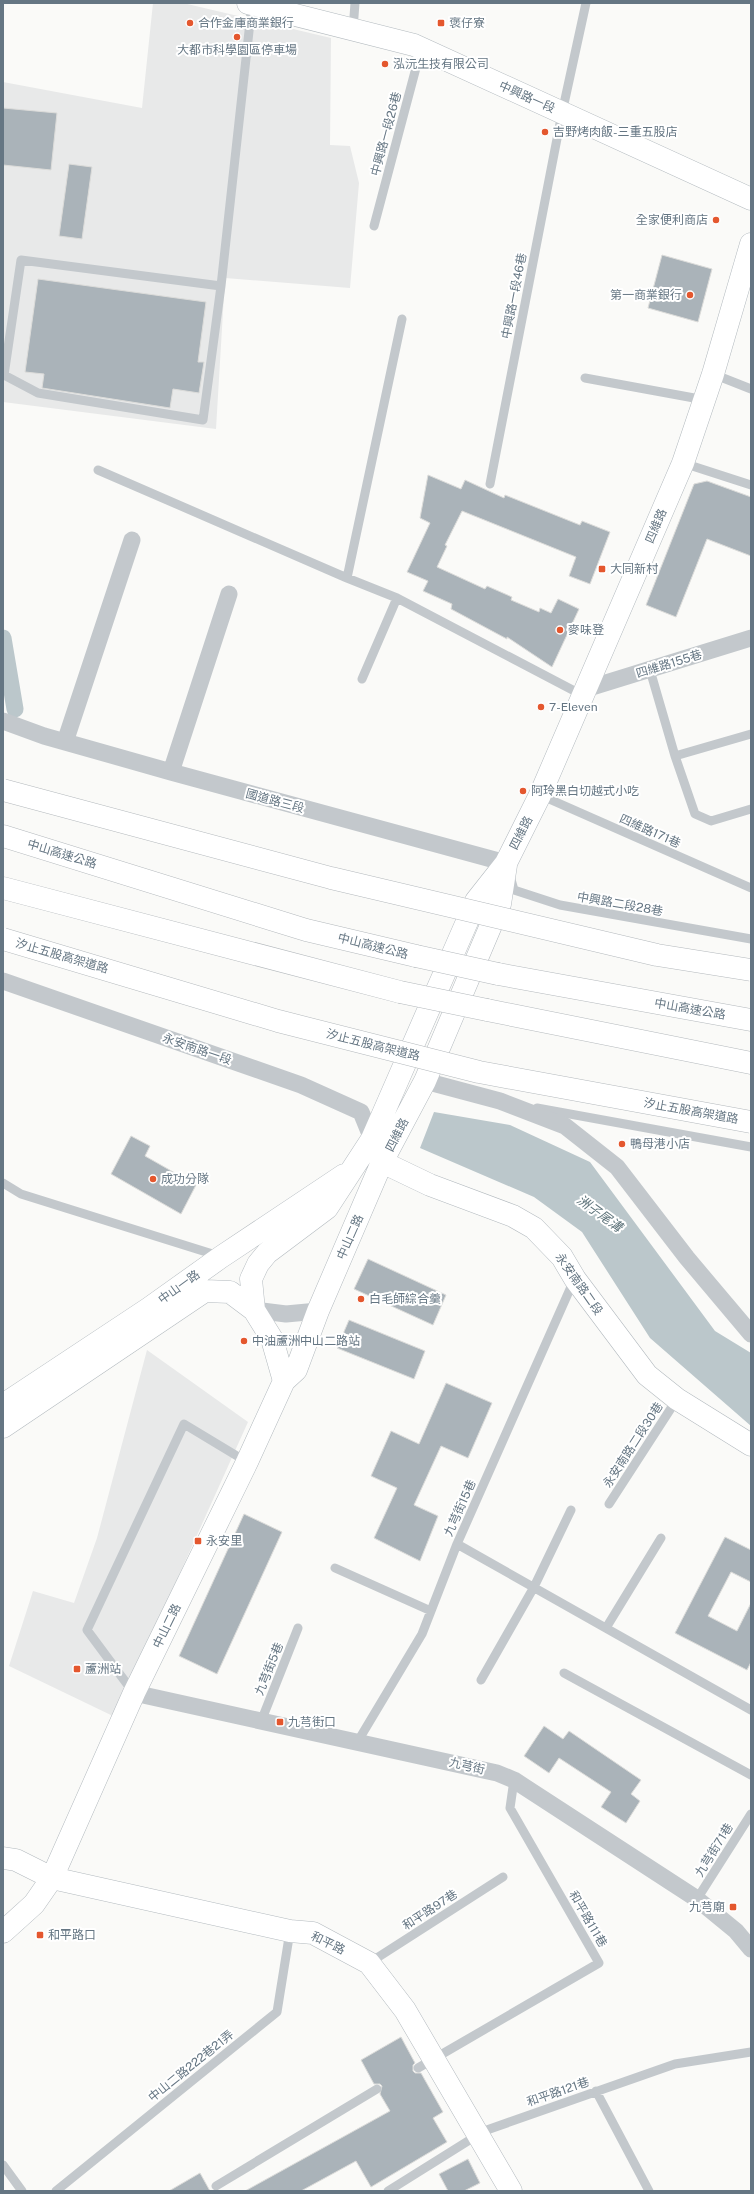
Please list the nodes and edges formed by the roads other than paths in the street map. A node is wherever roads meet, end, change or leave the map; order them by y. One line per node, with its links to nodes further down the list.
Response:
1 (355, 3): 4 (lane)
2 (586, 3): 6 (lane, 中興路一段46巷)
3 (250, 4): 4 (main road, 中興路一段); 10 (lane)
4 (353, 30): 5 (main road, 中興路一段)
5 (421, 49): 6 (main road, 中興路一段); 8 (lane, 中興路一段26巷)
6 (562, 113): 7 (main road, 中興路一段); 18 (lane, 中興路一段46巷)
7 (751, 199)
8 (374, 226)
9 (751, 244): 12 (main road, 四維路)
10 (221, 286): 10 (lane)
11 (402, 319): 21 (lane)
12 (713, 374): 14 (lane); 15 (main road, 四維路)
13 (584, 378): 15 (lane)
14 (751, 388)
15 (704, 400): 16 (main road, 四維路)
16 (682, 463): 19 (lane); 27 (main road, 四維路)
17 (98, 470): 21 (lane)
18 (490, 484)
19 (751, 485)
20 (132, 540): 30 (street)
21 (347, 578): 23 (lane)
22 (229, 594): 32 (street)
23 (397, 598): 26 (lane); 27 (lane)
24 (751, 638): 25 (street, 四維路155巷)
25 (650, 670): 27 (street, 四維路155巷); 31 (lane)
26 (362, 679)
27 (585, 692): 34 (main road, 四維路)
28 (3, 721): 30 (street, 國道路三段)
29 (751, 734): 31 (lane)
30 (65, 742): 32 (street, 國道路三段)
31 (675, 756): 35 (lane)
32 (170, 772): 37 (street, 國道路三段)
33 (3, 790): 42 (main road, bridge)
34 (540, 795): 37 (main road, 四維路); 39 (lane, 四維路171巷)
35 (751, 809)
36 (3, 836): 44 (main road, 中山高速公路, bridge)
37 (506, 863): 41 (lane, 中興路二段28巷); 46 (main road, 四維路); 49 (main road, 四維路)
38 (3, 888): 45 (main road, bridge)
39 (751, 888)
40 (3, 939): 48 (main road, 汐止五股高架道路, bridge)
41 (751, 939)
42 (751, 970)
43 (3, 981): 49 (street, 永安南路一段)
44 (751, 1020)
45 (751, 1063)
46 (425, 1081): 47 (street); 51 (main road, 四維路)
47 (500, 1102): 50 (lane); 58 (street)
48 (751, 1122)
49 (372, 1139): 51 (main road); 52 (main road, 中山一路)
50 (751, 1147)
51 (382, 1162): 55 (main road, 永安南路二段); 57 (main road, 中山二路)
52 (354, 1167): 54 (main road, 中山一路); 56 (main road, 中山一路)
53 (3, 1183): 54 (lane)
54 (221, 1257): 61 (main road, 中山一路)
55 (575, 1279): 60 (main road, 永安南路二段); 68 (lane, 九芎街15巷)
56 (254, 1310): 57 (street); 59 (main road, 中山一路); 62 (main road, 中山一路)
57 (318, 1311): 59 (main road, 中山二路)
58 (751, 1334)
59 (284, 1381): 64 (main road, 中山二路)
60 (677, 1399): 63 (main road, 永安南路二段); 65 (lane, 永安南路二段30巷)
61 (3, 1405)
62 (3, 1427)
63 (751, 1445)
64 (247, 1462): 76 (main road, 中山二路); 76 (lane)
65 (609, 1504)
66 (571, 1510): 70 (lane)
67 (661, 1538): 73 (lane)
68 (456, 1544): 70 (lane); 71 (lane, 九芎街15巷)
69 (335, 1568): 71 (lane)
70 (534, 1587): 73 (lane); 75 (lane)
71 (431, 1611): 79 (lane, 九芎街15巷)
72 (298, 1628): 78 (lane, 九芎街5巷)
73 (606, 1628): 77 (lane)
74 (564, 1673): 80 (lane)
75 (481, 1680)
76 (134, 1693): 78 (street, 九芎街); 85 (main road, 中山二路)
77 (751, 1710)
78 (262, 1720): 79 (street, 九芎街)
79 (358, 1741): 81 (street, 九芎街)
80 (751, 1775)
81 (514, 1780): 86 (street, 九芎街); 92 (lane, 和平路111巷)
82 (751, 1814): 86 (lane, 九芎街71巷)
83 (3, 1858): 85 (main road, 和平路)
84 (503, 1877): 90 (lane, 和平路97巷)
85 (52, 1878): 87 (main road, 和平路); 88 (main road, 中山二路)
86 (697, 1899): 89 (street, 九芎街)
87 (290, 1931): 90 (main road, 和平路); 99 (lane, 中山二路222巷21弄)
88 (3, 1932)
89 (751, 1949)
90 (369, 1963): 92 (main road, 和平路)
91 (751, 2052): 94 (lane, 和平路121巷)
92 (426, 2063): 95 (main road, 和平路)
93 (378, 2089): 97 (lane)
94 (596, 2091): 95 (lane, 和平路121巷); 102 (lane)
95 (479, 2135): 100 (lane, 和平路121巷); 101 (main road, 和平路)
96 (3, 2165): 98 (lane)
97 (216, 2186)
98 (22, 2191)
99 (56, 2191)
100 (388, 2191)
101 (511, 2191)
102 (649, 2191)

